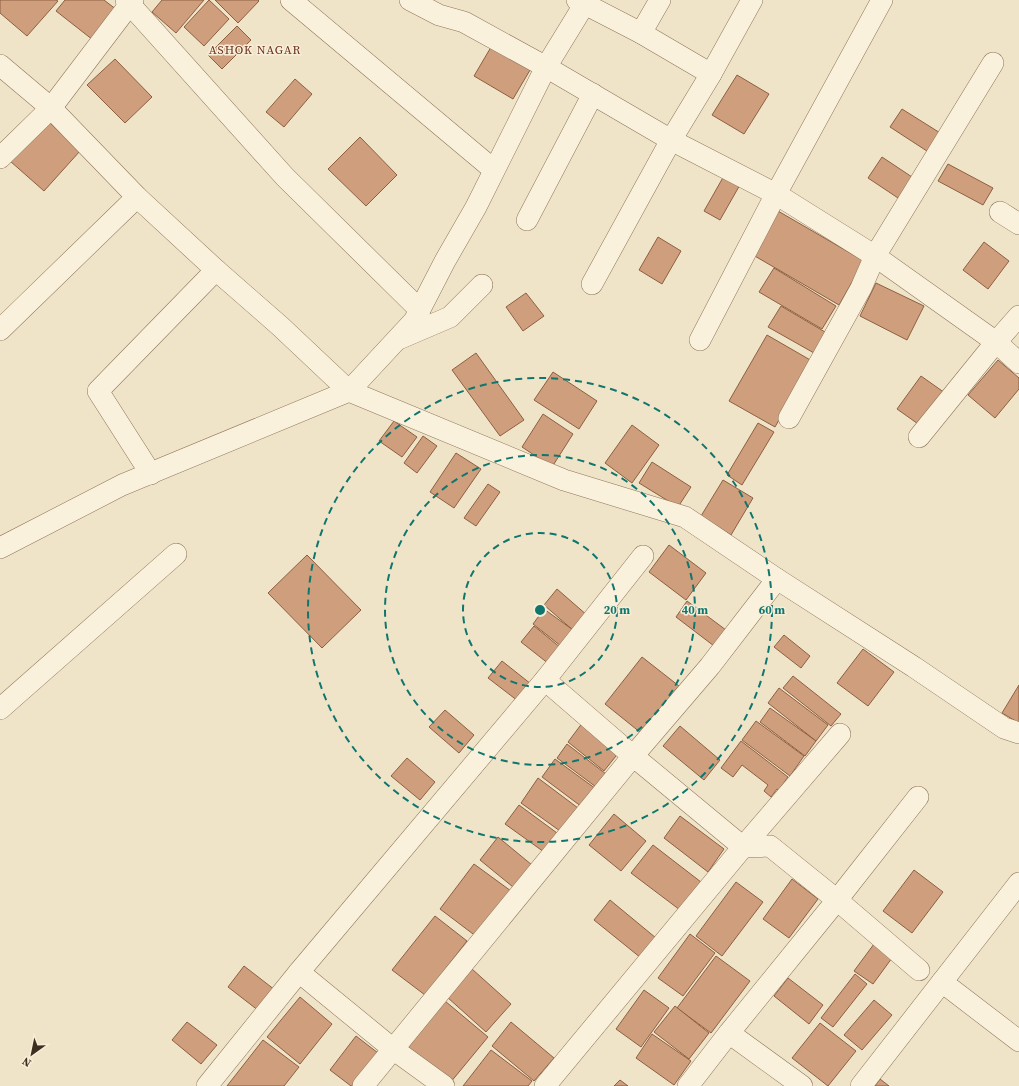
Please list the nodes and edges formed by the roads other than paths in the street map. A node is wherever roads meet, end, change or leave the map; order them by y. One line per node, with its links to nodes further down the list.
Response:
1 (291, 0): 17 (street)
2 (410, 0): 11 (street)
3 (660, 0): 8 (street)
4 (752, 0): 12 (street)
5 (882, 0): 18 (street)
6 (129, 1): 14 (street); 27 (street)
7 (583, 1): 8 (street); 11 (street)
8 (641, 33): 12 (street)
9 (993, 63): 23 (street)
10 (0, 65): 14 (street)
11 (546, 67): 13 (street); 17 (street)
12 (711, 74): 15 (street)
13 (593, 94): 15 (street); 21 (street)
14 (51, 108): 16 (street); 19 (street)
15 (671, 140): 18 (street); 26 (street)
16 (0, 158)
17 (494, 170): 27 (street)
18 (776, 194): 23 (street); 31 (street)
19 (137, 197): 24 (street); 29 (street)
20 (1000, 212): 22 (street)
21 (528, 220)
22 (1019, 224)
23 (875, 256): 32 (street); 35 (street)
24 (216, 270): 34 (street); 37 (street)
25 (482, 284): 30 (street)
26 (592, 284)
27 (420, 310): 30 (street)
28 (1019, 316): 32 (street)
29 (0, 330)
30 (396, 340): 34 (street)
31 (700, 340)
32 (996, 342): 33 (street); 36 (street)
33 (1019, 363)
34 (349, 391): 37 (street); 41 (street)
35 (789, 418)
36 (919, 437)
37 (151, 474): 38 (street)
38 (0, 548)
39 (176, 554): 43 (street)
40 (643, 556): 42 (street)
41 (777, 579): 44 (street); 46 (street)
42 (545, 680): 46 (street); 52 (street)
43 (0, 710)
44 (1019, 733)
45 (840, 734): 48 (street)
46 (633, 756): 48 (street); 56 (street)
47 (918, 797): 50 (street)
48 (743, 847): 50 (street); 60 (street)
49 (1019, 883): 53 (street)
50 (837, 900): 51 (street); 54 (street)
51 (919, 970)
52 (299, 972): 56 (street); 57 (street)
53 (942, 982): 55 (street); 63 (street)
54 (729, 1033): 61 (street); 62 (street)
55 (1019, 1041)
56 (393, 1049): 58 (street); 59 (street)
57 (206, 1086)
58 (363, 1086)
59 (444, 1086)
60 (545, 1086)
61 (688, 1086)
62 (802, 1086)
63 (861, 1086)

